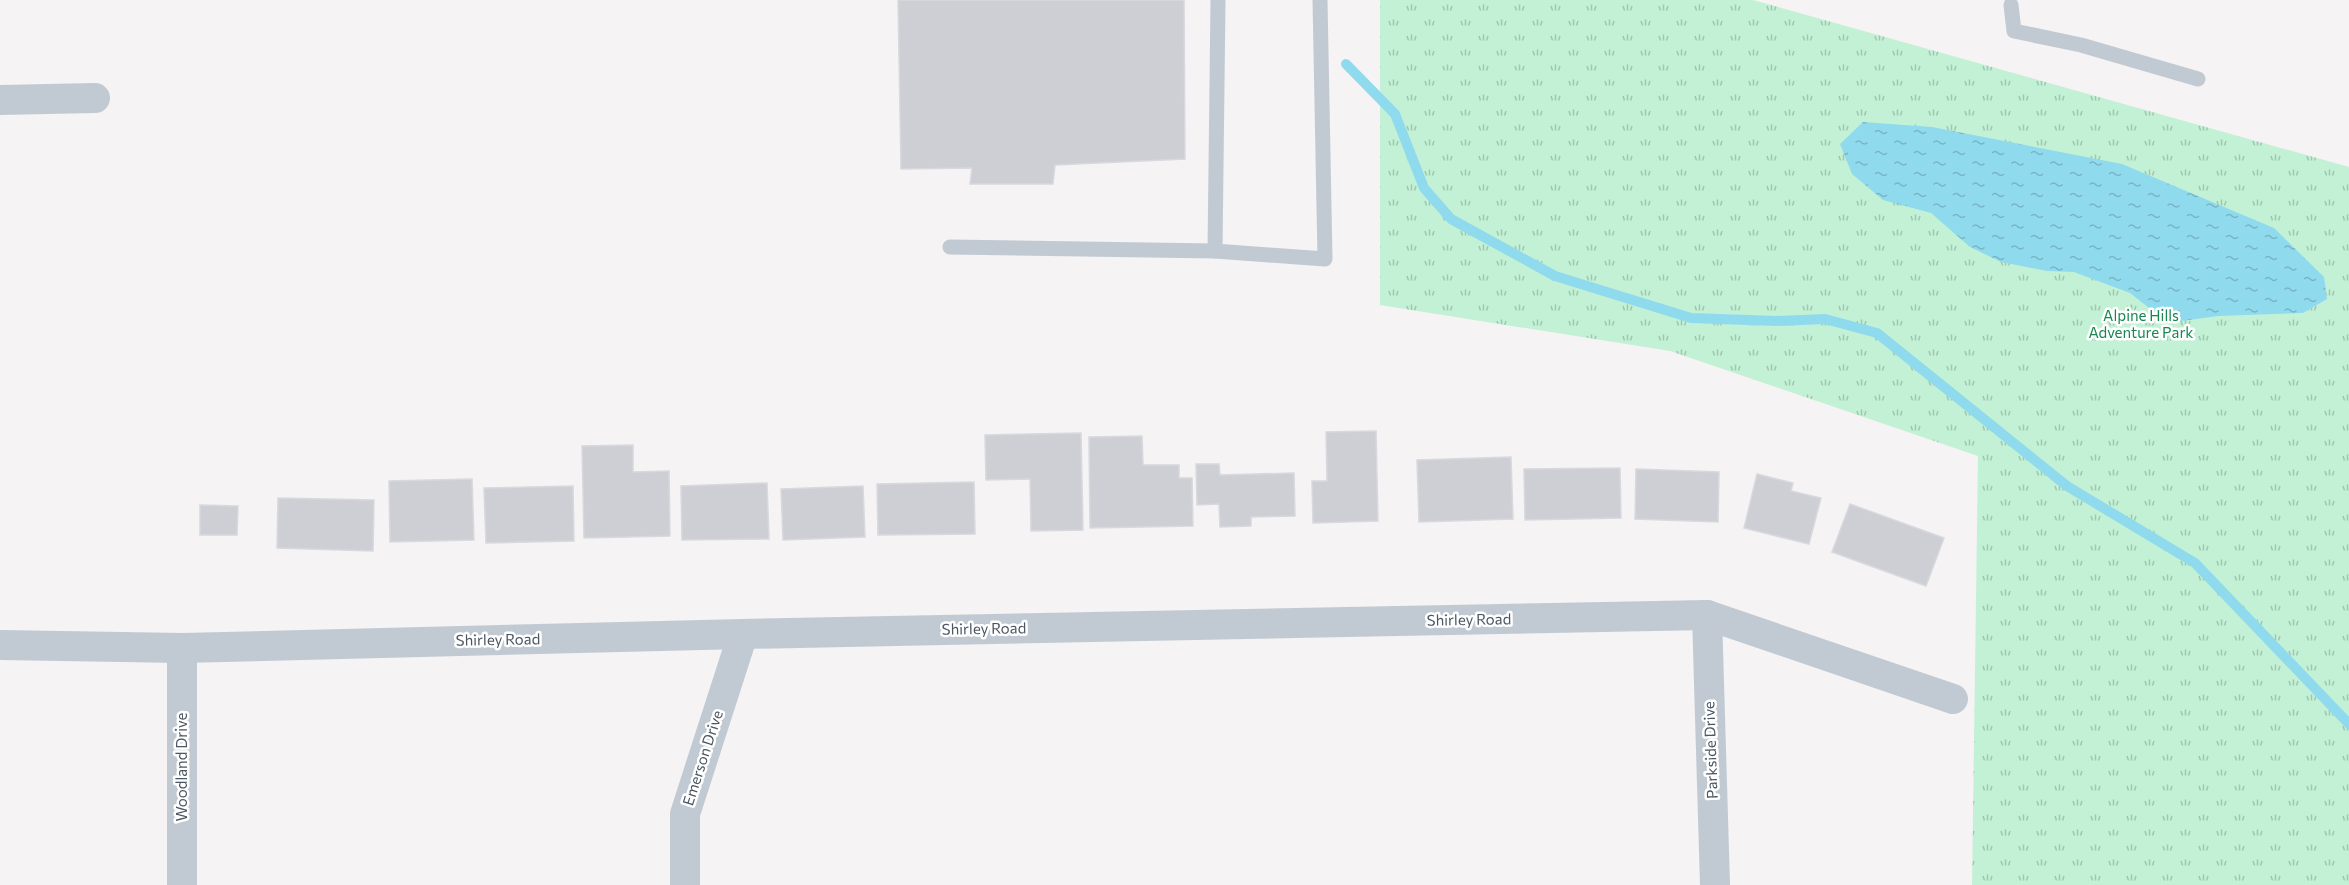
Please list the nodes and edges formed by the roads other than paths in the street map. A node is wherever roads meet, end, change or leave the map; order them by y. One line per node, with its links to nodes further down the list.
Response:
1 (1218, 0): 8 (lane)
2 (1320, 0): 8 (lane)
3 (2011, 5): 4 (lane)
4 (2198, 79)
5 (95, 98): 6 (street)
6 (0, 100)
7 (950, 247): 8 (lane)
8 (1215, 251)
9 (1707, 615): 10 (street, Shirley Road); 13 (street, Shirley Road); 16 (street, Parkside Drive)
10 (743, 634): 12 (street, Shirley Road); 15 (street, Emerson Drive)
11 (0, 645): 12 (street, Shirley Road)
12 (182, 648): 14 (street, Woodland Drive)
13 (1953, 699)
14 (182, 885)
15 (684, 885)
16 (1715, 885)

